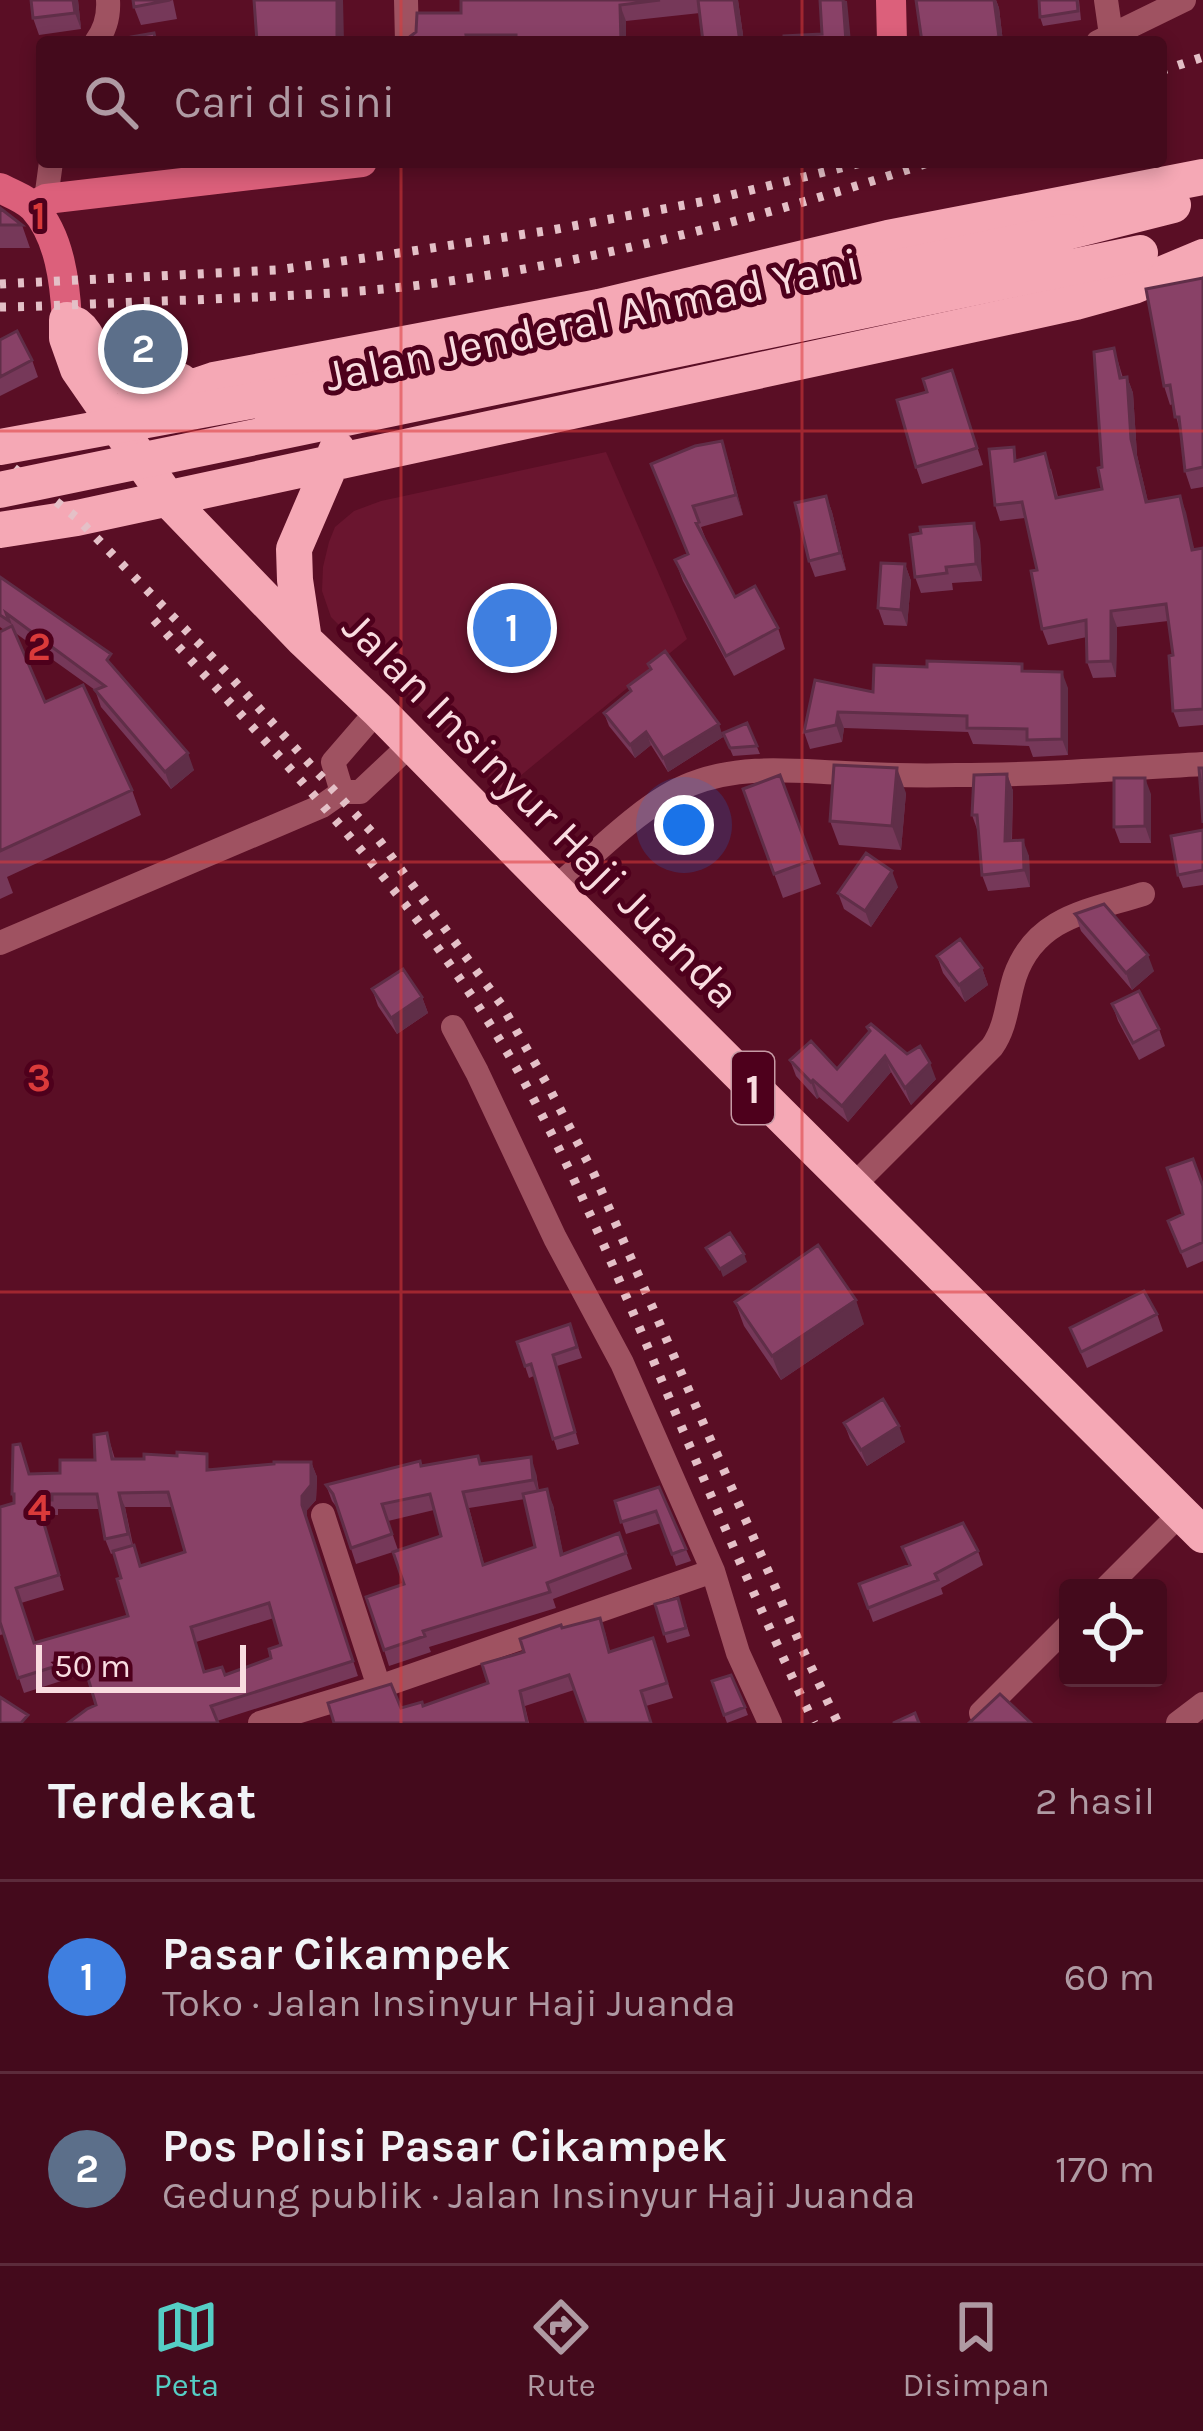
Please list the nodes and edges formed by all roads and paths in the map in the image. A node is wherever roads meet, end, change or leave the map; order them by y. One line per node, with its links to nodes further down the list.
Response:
1 (108, 0): 6 (street)
2 (406, 0): 7 (street)
3 (891, 0): 8 (street)
4 (1106, 0): 9 (street)
5 (1184, 0): 10 (street)
6 (101, 36)
7 (407, 36)
8 (892, 36)
9 (1105, 36)
10 (1109, 36)
11 (49, 168): 17 (street)
12 (315, 168): 17 (street)
13 (1133, 176): 14 (highway); 21 (highway)
14 (1203, 177)
15 (0, 188): 17 (street)
16 (1203, 197): 24 (highway, bridge)
17 (39, 203): 20 (street)
18 (1203, 235): 26 (highway, Jalan Jenderal Ahmad Yani, bridge)
19 (1203, 257): 25 (highway)
20 (67, 320): 22 (highway); 23 (highway, Jalan Insinyur Haji Juanda / 1)
21 (290, 366): 22 (highway); 25 (highway)
22 (214, 380): 23 (highway)
23 (109, 416): 27 (highway, Jalan Insinyur Haji Juanda / 1)
24 (0, 446)
25 (333, 461): 27 (highway); 29 (highway)
26 (0, 490)
27 (168, 499): 28 (highway); 29 (highway, Jalan Insinyur Haji Juanda / 1)
28 (0, 530)
29 (304, 640): 30 (highway, Jalan Insinyur Haji Juanda / 1)
30 (378, 710): 31 (highway, Jalan Insinyur Haji Juanda / 1); 33 (street)
31 (411, 744): 33 (street); 34 (highway, Jalan Insinyur Haji Juanda / 1)
32 (1203, 764): 34 (street)
33 (342, 791): 36 (street)
34 (554, 890): 38 (highway, Jalan Insinyur Haji Juanda / 1)
35 (1143, 893): 38 (street)
36 (0, 944)
37 (452, 1027): 41 (street)
38 (852, 1187): 40 (highway, Jalan Insinyur Haji Juanda / 1)
39 (322, 1515): 44 (street)
40 (1192, 1524): 42 (street)
41 (713, 1571): 44 (street); 48 (street)
42 (1118, 1579)
43 (1059, 1635): 46 (street)
44 (379, 1687): 47 (street)
45 (1203, 1704): 49 (street)
46 (981, 1713)
47 (260, 1723)
48 (770, 1723)
49 (1178, 1723)

